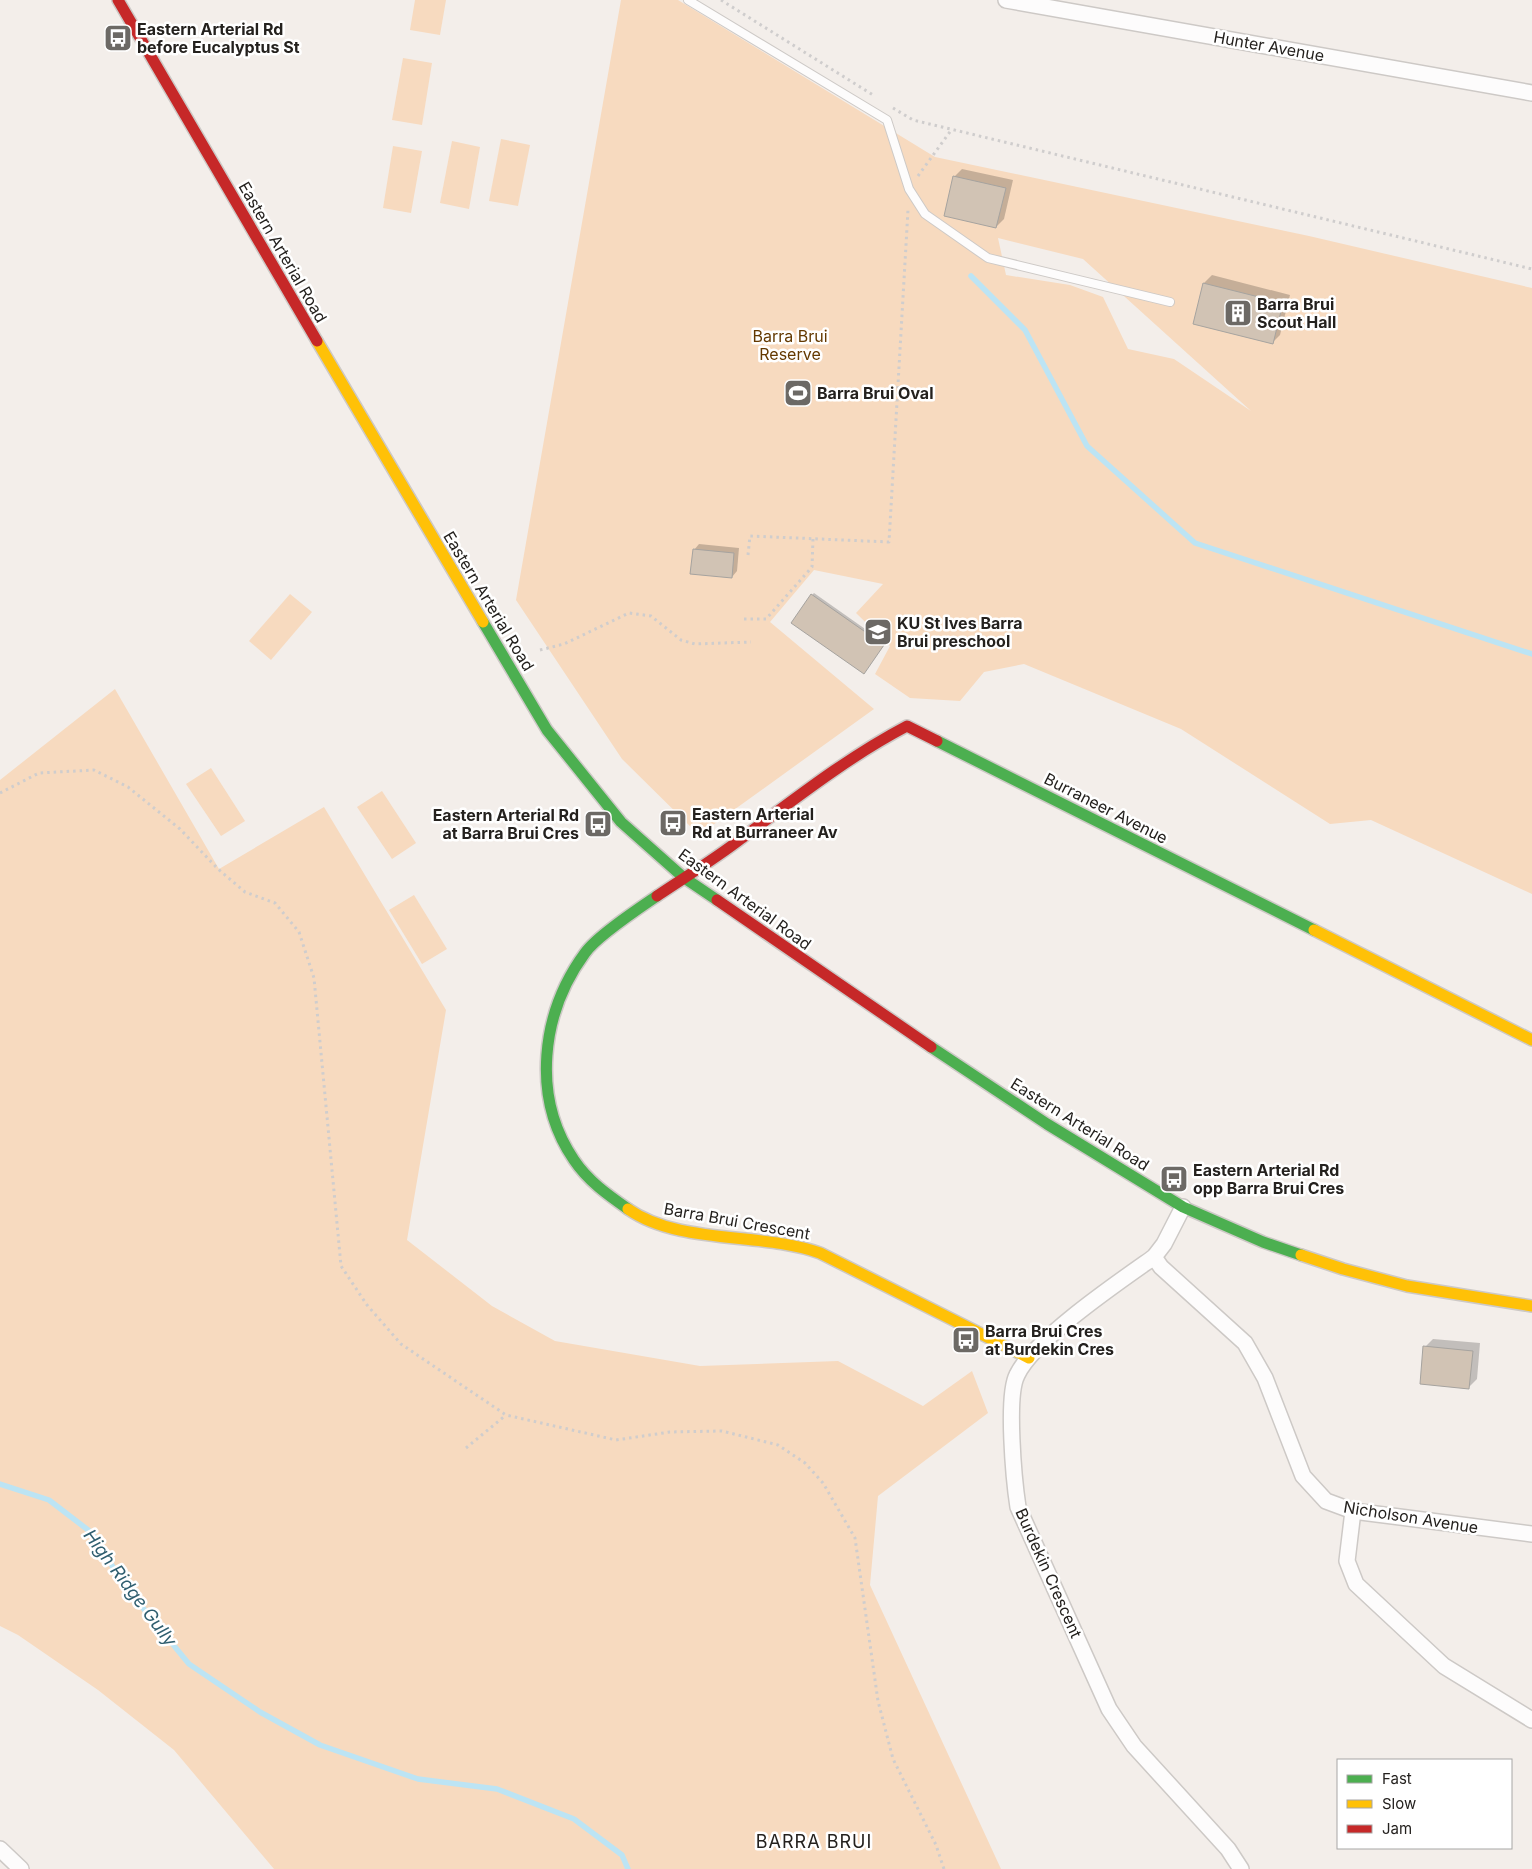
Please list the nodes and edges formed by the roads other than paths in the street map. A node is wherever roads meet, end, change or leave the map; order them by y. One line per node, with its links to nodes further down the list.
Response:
1 (118, 0): 6 (main road, Eastern Arterial Road)
2 (688, 0): 5 (lane)
3 (1006, 0): 4 (street, Hunter Avenue)
4 (1532, 92)
5 (1170, 302)
6 (683, 877): 7 (main road, Burraneer Avenue); 8 (main road, Eastern Arterial Road); 11 (main road, Barra Brui Crescent)
7 (1532, 1040)
8 (1183, 1207): 9 (street, Burdekin Crescent); 10 (main road, Eastern Arterial Road)
9 (1154, 1257): 11 (street, Burdekin Crescent); 12 (street, Nicholson Avenue)
10 (1532, 1306)
11 (1029, 1358): 17 (street, Burdekin Crescent)
12 (1354, 1511): 13 (street, Nicholson Avenue); 14 (street)
13 (1532, 1534)
14 (1532, 1720)
15 (0, 1849): 16 (street)
16 (21, 1869)
17 (1241, 1869)

